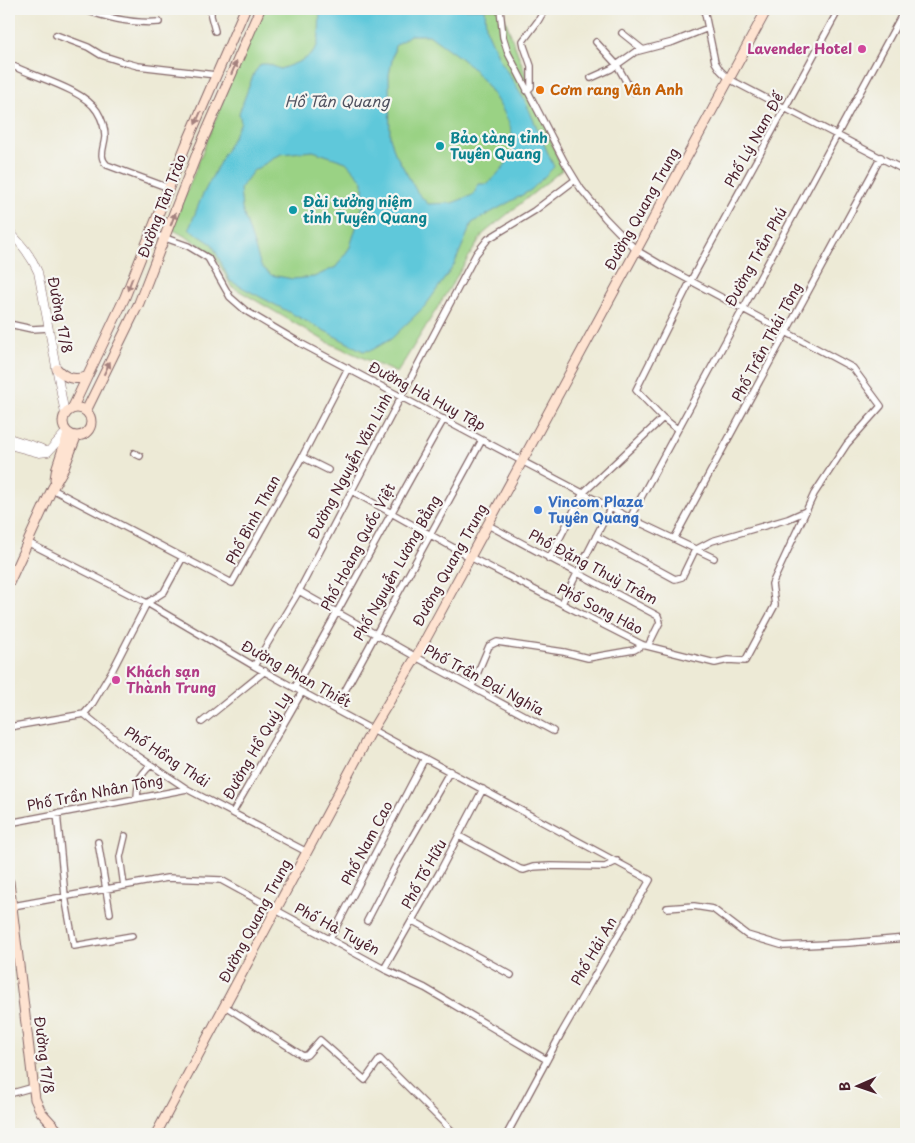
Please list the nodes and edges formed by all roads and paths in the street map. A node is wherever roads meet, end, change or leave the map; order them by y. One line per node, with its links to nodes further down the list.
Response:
1 (84, 9): 11 (street)
2 (211, 9): 13 (street)
3 (246, 9): 20 (main road, Đường Tân Trào)
4 (260, 9): 33 (main road, Đường Tân Trào, one-way to 4)
5 (500, 9): 23 (street)
6 (544, 9): 23 (street)
7 (704, 9): 12 (street)
8 (767, 9): 22 (main road, Đường Quang Trung)
9 (839, 9): 25 (street, Phố Lý Nam Đế)
10 (905, 9): 26 (street, Đường Trần Phú)
11 (159, 22)
12 (708, 28): 17 (street); 22 (street)
13 (215, 31)
14 (622, 33): 17 (street)
15 (56, 35): 20 (street)
16 (596, 42): 19 (street)
17 (642, 49): 19 (street)
18 (9, 64): 30 (street)
19 (617, 65): 21 (street); 24 (street)
20 (216, 75): 30 (main road, Đường Tân Trào, one-way to 30)
21 (591, 78)
22 (729, 79): 25 (street); 34 (main road, Đường Quang Trung)
23 (527, 91): 29 (street)
24 (632, 92)
25 (786, 108): 26 (street); 35 (street, Phố Lý Nam Đế)
26 (838, 134): 27 (street); 36 (street, Đường Trần Phú)
27 (881, 157): 28 (street); 39 (street, Phố Trần Thái Tông)
28 (906, 171)
29 (575, 180): 34 (street); 43 (street, Đường Nguyễn Văn Linh)
30 (169, 188): 32 (main road, Đường Tân Trào)
31 (9, 230): 38 (street, Đường 17/8)
32 (150, 232): 33 (street, Đường Hà Huy Tập); 42 (main road, Đường Tân Trào, one-way to 42)
33 (165, 238): 40 (street, Đường Hà Huy Tập); 45 (main road, Đường Tân Trào, one-way to 33)
34 (636, 250): 35 (street); 57 (main road, Đường Quang Trung)
35 (690, 282): 36 (street); 46 (street, Phố Lý Nam Đế)
36 (742, 309): 39 (street); 48 (street, Đường Trần Phú)
37 (9, 324): 38 (street)
38 (49, 328): 41 (street, Đường 17/8)
39 (787, 332): 63 (street, Phố Song Hào); 69 (street, Phố Trần Thái Tông)
40 (348, 368): 43 (street, Đường Hà Huy Tập); 56 (street, Phố Bình Than)
41 (57, 369): 42 (main road); 44 (street, Đường 17/8)
42 (87, 376): 44 (main road, Đường Tân Trào)
43 (401, 396): 47 (street, Đường Hà Huy Tập); 60 (street, Đường Nguyễn Văn Linh)
44 (69, 411): 45 (main road); 49 (main road)
45 (86, 411): 49 (main road)
46 (663, 418): 48 (street); 61 (street)
47 (444, 419): 51 (street, Đường Hà Huy Tập); 64 (street, Phố Hoàng Quốc Việt)
48 (677, 429): 65 (street, Đường Trần Phú)
49 (70, 434): 53 (street); 59 (main road)
50 (9, 438): 53 (street)
51 (482, 440): 57 (street, Đường Hà Huy Tập); 67 (street, Phố Nguyễn Lương Bằng)
52 (9, 445): 53 (street)
53 (47, 452)
54 (134, 453): 55 (street)
55 (140, 456)
56 (302, 457): 58 (street); 73 (street, Phố Bình Than)
57 (522, 461): 61 (street, Đường Hà Huy Tập); 66 (main road, Đường Quang Trung)
58 (328, 470)
59 (53, 487): 70 (main road); 73 (street, Phố Bình Than)
60 (352, 491): 64 (street, Phố Song Hào); 78 (street, Đường Nguyễn Văn Linh)
61 (583, 494): 62 (street, Đường Hà Huy Tập); 75 (street)
62 (611, 507): 65 (street, Đường Hà Huy Tập); 68 (street)
63 (806, 511): 71 (street); 83 (street, Phố Song Hào)
64 (391, 512): 67 (street, Phố Song Hào); 81 (street, Phố Hoàng Quốc Việt)
65 (630, 518): 69 (street, Đường Hà Huy Tập)
66 (488, 525): 72 (main road, Đường Quang Trung); 75 (street, Phố Đặng Thuỳ Trâm)
67 (430, 534): 72 (street, Phố Song Hào); 82 (street, Phố Nguyễn Lương Bằng)
68 (596, 536): 71 (street); 76 (street)
69 (674, 539): 71 (street, Đường Hà Huy Tập)
70 (28, 542): 77 (main road); 79 (street, Đường Phan Thiết)
71 (695, 550): 74 (street, Đường Hà Huy Tập)
72 (470, 557): 80 (street, Phố Song Hào); 84 (main road, Đường Quang Trung)
73 (183, 558): 79 (street)
74 (714, 558)
75 (549, 559): 76 (street, Phố Đặng Thuỳ Trâm)
76 (577, 574): 80 (street); 83 (street, Phố Đặng Thuỳ Trâm)
77 (9, 583)
78 (298, 591): 81 (street, Phố Trần Đại Nghĩa); 85 (street, Đường Nguyễn Văn Linh)
79 (148, 603): 85 (street, Đường Phan Thiết); 91 (street)
80 (562, 603): 83 (street, Phố Song Hào)
81 (337, 613): 82 (street, Phố Trần Đại Nghĩa); 88 (street, Phố Hoàng Quốc Việt)
82 (375, 633): 84 (street, Phố Trần Đại Nghĩa); 90 (street, Phố Nguyễn Lương Bằng)
83 (646, 645): 87 (street)
84 (416, 657): 87 (street, Phố Trần Đại Nghĩa); 94 (main road, Đường Quang Trung)
85 (254, 666): 86 (street, Đường Phan Thiết)
86 (265, 672): 88 (street, Đường Phan Thiết); 92 (street)
87 (472, 686): 95 (street, Phố Trần Đại Nghĩa)
88 (295, 687): 89 (street, Đường Phan Thiết)
89 (302, 692): 90 (street, Đường Phan Thiết); 102 (street, Đường Hồ Quý Ly)
90 (335, 709): 94 (street, Đường Phan Thiết)
91 (84, 714): 93 (street); 97 (street, Phố Hồng Thái)
92 (202, 722)
93 (9, 727)
94 (372, 730): 96 (street, Đường Phan Thiết); 109 (main road, Đường Quang Trung)
95 (553, 731)
96 (425, 758): 98 (street, Đường Phan Thiết); 123 (street, Phố Nam Cao)
97 (151, 765): 99 (street, Phố Hồng Thái); 101 (street)
98 (450, 771): 100 (street, Đường Phan Thiết); 119 (street)
99 (187, 788): 101 (street, Phố Trần Nhân Tông); 102 (street, Phố Hồng Thái)
100 (483, 789): 105 (street, Đường Phan Thiết); 107 (street, Phố Tố Hữu)
101 (138, 798): 103 (street, Phố Trần Nhân Tông)
102 (233, 812): 109 (street, Phố Hồng Thái)
103 (57, 813): 104 (street, Phố Trần Nhân Tông); 114 (street)
104 (9, 823)
105 (552, 827): 110 (street, Phố Hải An)
106 (125, 836): 112 (street)
107 (459, 836): 110 (street); 120 (street, Phố Tố Hữu)
108 (98, 842): 113 (street)
109 (307, 852): 117 (main road, Đường Quang Trung)
110 (617, 861): 127 (street, Phố Hải An)
111 (9, 882): 115 (main road, Đường 17/8)
112 (124, 886): 113 (street, Phố Hà Tuyên); 117 (street, Phố Hà Tuyên)
113 (106, 889): 114 (street, Phố Hà Tuyên); 118 (street)
114 (65, 896): 115 (street, Phố Hà Tuyên); 121 (street)
115 (12, 906): 128 (main road, Đường 17/8)
116 (668, 908): 122 (street)
117 (276, 910): 123 (street, Phố Hà Tuyên); 126 (main road, Đường Quang Trung)
118 (110, 914)
119 (367, 921)
120 (412, 921): 124 (street, Phố Tố Hữu); 125 (street)
121 (132, 936)
122 (906, 938)
123 (330, 939): 124 (street, Phố Hà Tuyên)
124 (384, 969): 127 (street, Phố Hà Tuyên)
125 (511, 975)
126 (225, 1006): 131 (main road, Đường Quang Trung); 132 (street)
127 (547, 1060): 133 (street, Phố Hải An)
128 (34, 1088): 129 (street); 130 (main road, Đường 17/8)
129 (9, 1094)
130 (61, 1134)
131 (156, 1134)
132 (455, 1134)
133 (507, 1134)

